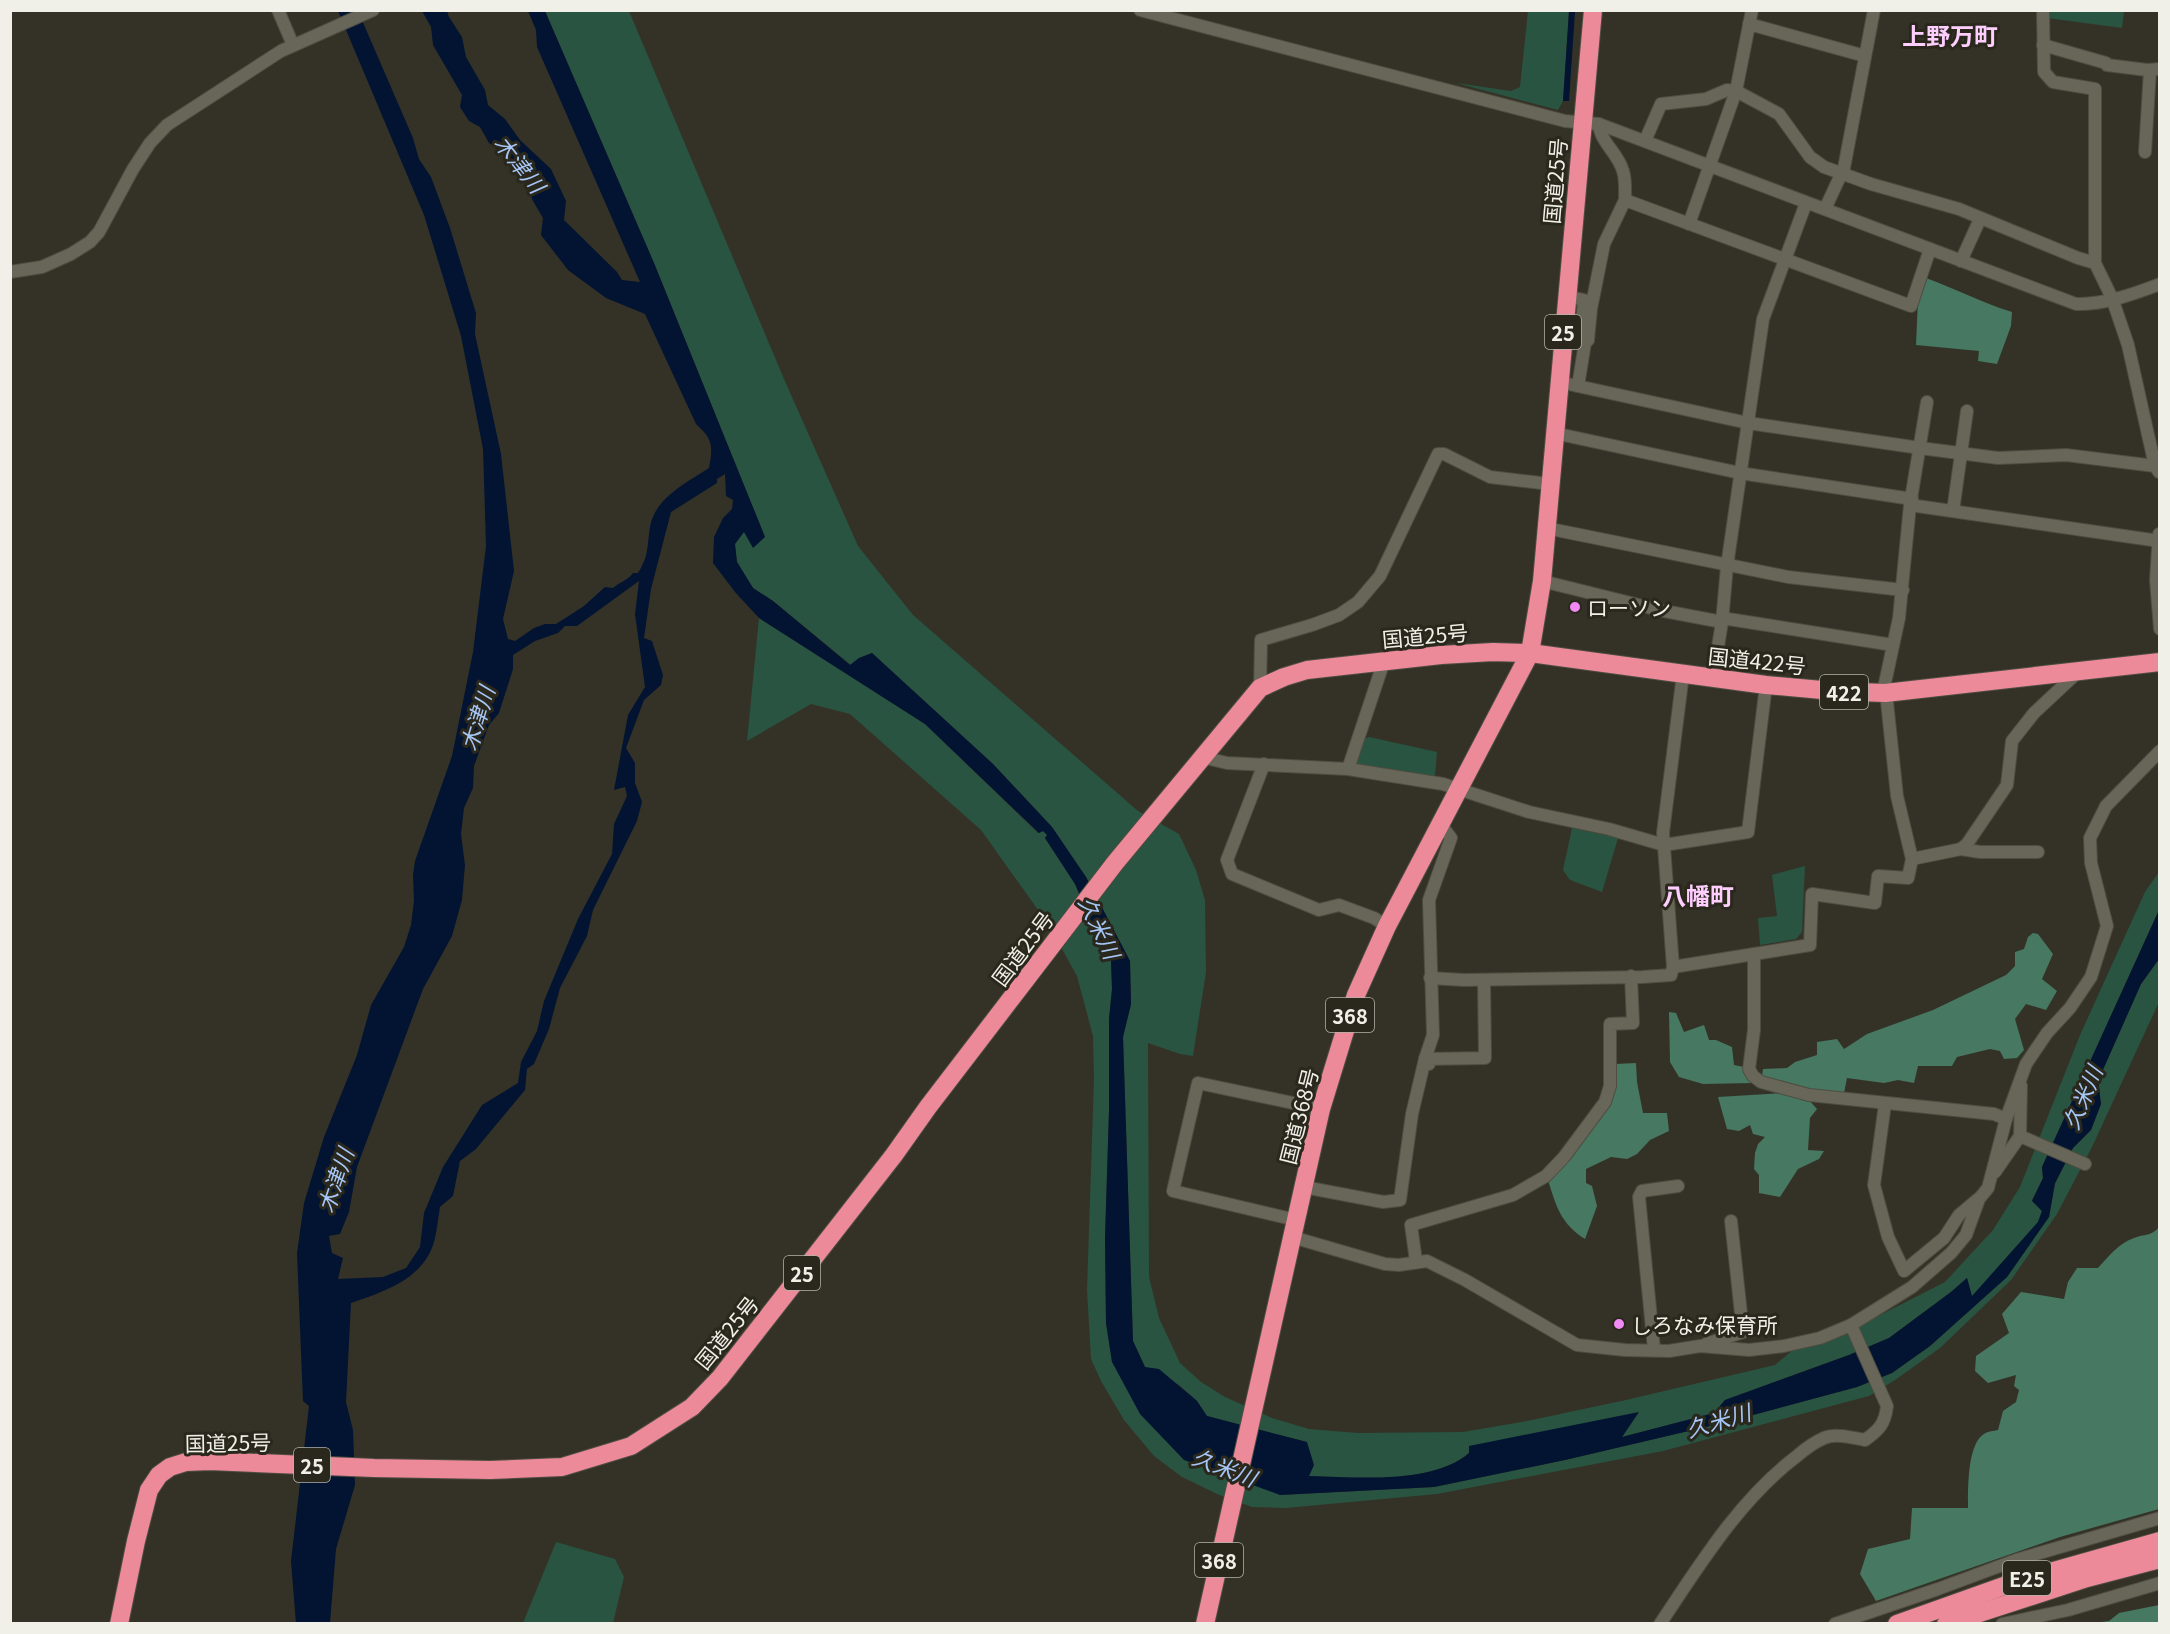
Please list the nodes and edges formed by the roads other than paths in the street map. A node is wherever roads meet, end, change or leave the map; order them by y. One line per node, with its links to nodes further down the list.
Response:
1 (278, 10): 9 (street)
2 (373, 10): 9 (street)
3 (1140, 10): 14 (street)
4 (1593, 10): 14 (highway, 国道25号 / 25)
5 (1752, 10): 8 (street)
6 (1874, 10): 11 (street)
7 (2043, 10): 10 (street)
8 (1749, 24): 11 (street); 13 (street)
9 (296, 43): 28 (street)
10 (2043, 45): 12 (street); 27 (street)
11 (1865, 56): 18 (street)
12 (2155, 69): 16 (street)
13 (1736, 91): 15 (street); 17 (street); 18 (street)
14 (1590, 122): 15 (street); 19 (street); 30 (highway, 国道25号 / 25)
15 (1645, 141): 17 (street)
16 (2145, 152)
17 (1710, 166): 20 (street); 23 (street)
18 (1841, 174): 21 (street); 22 (street)
19 (1624, 200): 23 (street); 32 (street)
20 (1806, 202): 21 (street); 25 (street)
21 (1825, 209): 24 (street)
22 (1980, 219): 26 (street); 27 (street)
23 (1689, 224): 25 (street)
24 (1930, 249): 25 (street); 26 (street)
25 (1785, 260): 37 (street)
26 (1961, 261): 31 (street)
27 (2095, 262): 31 (street)
28 (10, 272)
29 (2160, 285): 31 (street)
30 (1566, 296): 32 (street); 33 (highway, 国道25号 / 25)
31 (2112, 298): 41 (street)
32 (1588, 340): 34 (street)
33 (1559, 382): 34 (street); 38 (highway, 国道25号 / 25)
34 (1578, 386): 37 (street)
35 (1928, 402): 39 (street)
36 (1967, 411): 40 (street)
37 (1748, 423): 39 (street); 42 (street)
38 (1554, 433): 42 (street); 43 (highway, 国道25号 / 25)
39 (1920, 448): 40 (street); 44 (street)
40 (1961, 453): 41 (street); 45 (street)
41 (2157, 469)
42 (1740, 473): 44 (street); 49 (street)
43 (1550, 484): 46 (highway, 国道25号 / 25); 63 (street)
44 (1911, 502): 45 (street); 51 (street)
45 (1953, 511): 48 (street)
46 (1546, 528): 49 (street); 50 (highway, 国道25号 / 25)
47 (2160, 533): 48 (street)
48 (2159, 541): 52 (street)
49 (1727, 566): 51 (street); 53 (street)
50 (1542, 581): 53 (street); 56 (highway, 国道25号 / 25)
51 (1903, 590): 55 (street)
52 (2159, 615): 54 (street)
53 (1722, 620): 55 (street); 61 (street)
54 (2160, 628)
55 (1893, 645): 64 (street)
56 (1530, 653): 57 (highway, 国道25号 / 25); 60 (highway, 国道422号 / 422); 69 (highway, 国道368号 / 368)
57 (1384, 661): 63 (highway, 国道25号 / 25); 68 (street)
58 (2160, 662): 59 (highway, 国道422号 / 422)
59 (2079, 671): 64 (highway, 国道422号 / 422); 72 (street)
60 (1683, 674): 61 (highway, 国道422号 / 422); 71 (street)
61 (1713, 678): 62 (highway, 国道422号 / 422)
62 (1766, 685): 64 (highway, 国道422号 / 422); 71 (street)
63 (1260, 688): 66 (highway, 国道25号 / 25)
64 (1885, 693): 74 (street)
65 (2160, 751): 82 (street)
66 (1202, 757): 67 (street); 102 (highway, 国道25号 / 25)
67 (1264, 764): 68 (street); 75 (street)
68 (1348, 769): 69 (street)
69 (1461, 789): 70 (highway, 国道368号 / 368); 71 (street)
70 (1441, 825): 75 (highway, 国道368号 / 368); 79 (street)
71 (1664, 845): 77 (street)
72 (1961, 849): 73 (street); 74 (street)
73 (2038, 852)
74 (1912, 859): 76 (street)
75 (1387, 926): 84 (highway, 国道368号 / 368)
76 (1754, 954): 77 (street); 83 (street)
77 (1673, 967): 78 (street)
78 (1631, 976): 80 (street); 94 (street)
79 (1430, 978): 80 (street); 81 (street)
80 (1485, 980): 81 (street)
81 (1427, 1062): 89 (street)
82 (2020, 1079): 85 (street); 86 (street)
83 (1885, 1104): 85 (street); 91 (street)
84 (1321, 1109): 89 (highway, 国道368号 / 368); 93 (street)
85 (2006, 1119): 88 (street)
86 (2020, 1136): 87 (street); 88 (street)
87 (2085, 1164)
88 (1991, 1176): 91 (street)
89 (1304, 1186): 93 (highway, 国道368号 / 368)
90 (1678, 1186): 97 (street)
91 (1979, 1199): 95 (street)
92 (1731, 1221): 96 (street)
93 (1294, 1228): 94 (street); 103 (highway, 国道368号 / 368)
94 (1416, 1261): 97 (street)
95 (1851, 1325): 96 (street); 104 (street)
96 (1700, 1346): 97 (street)
97 (1654, 1349)
98 (2160, 1518): 105 (street)
99 (2160, 1540): 106 (highway, E25)
100 (2158, 1560): 107 (highway, E25)
101 (2160, 1583): 108 (street)
102 (119, 1623)
103 (1205, 1623)
104 (1660, 1623)
105 (1835, 1623)
106 (1898, 1623)
107 (1946, 1623)
108 (2002, 1623)

